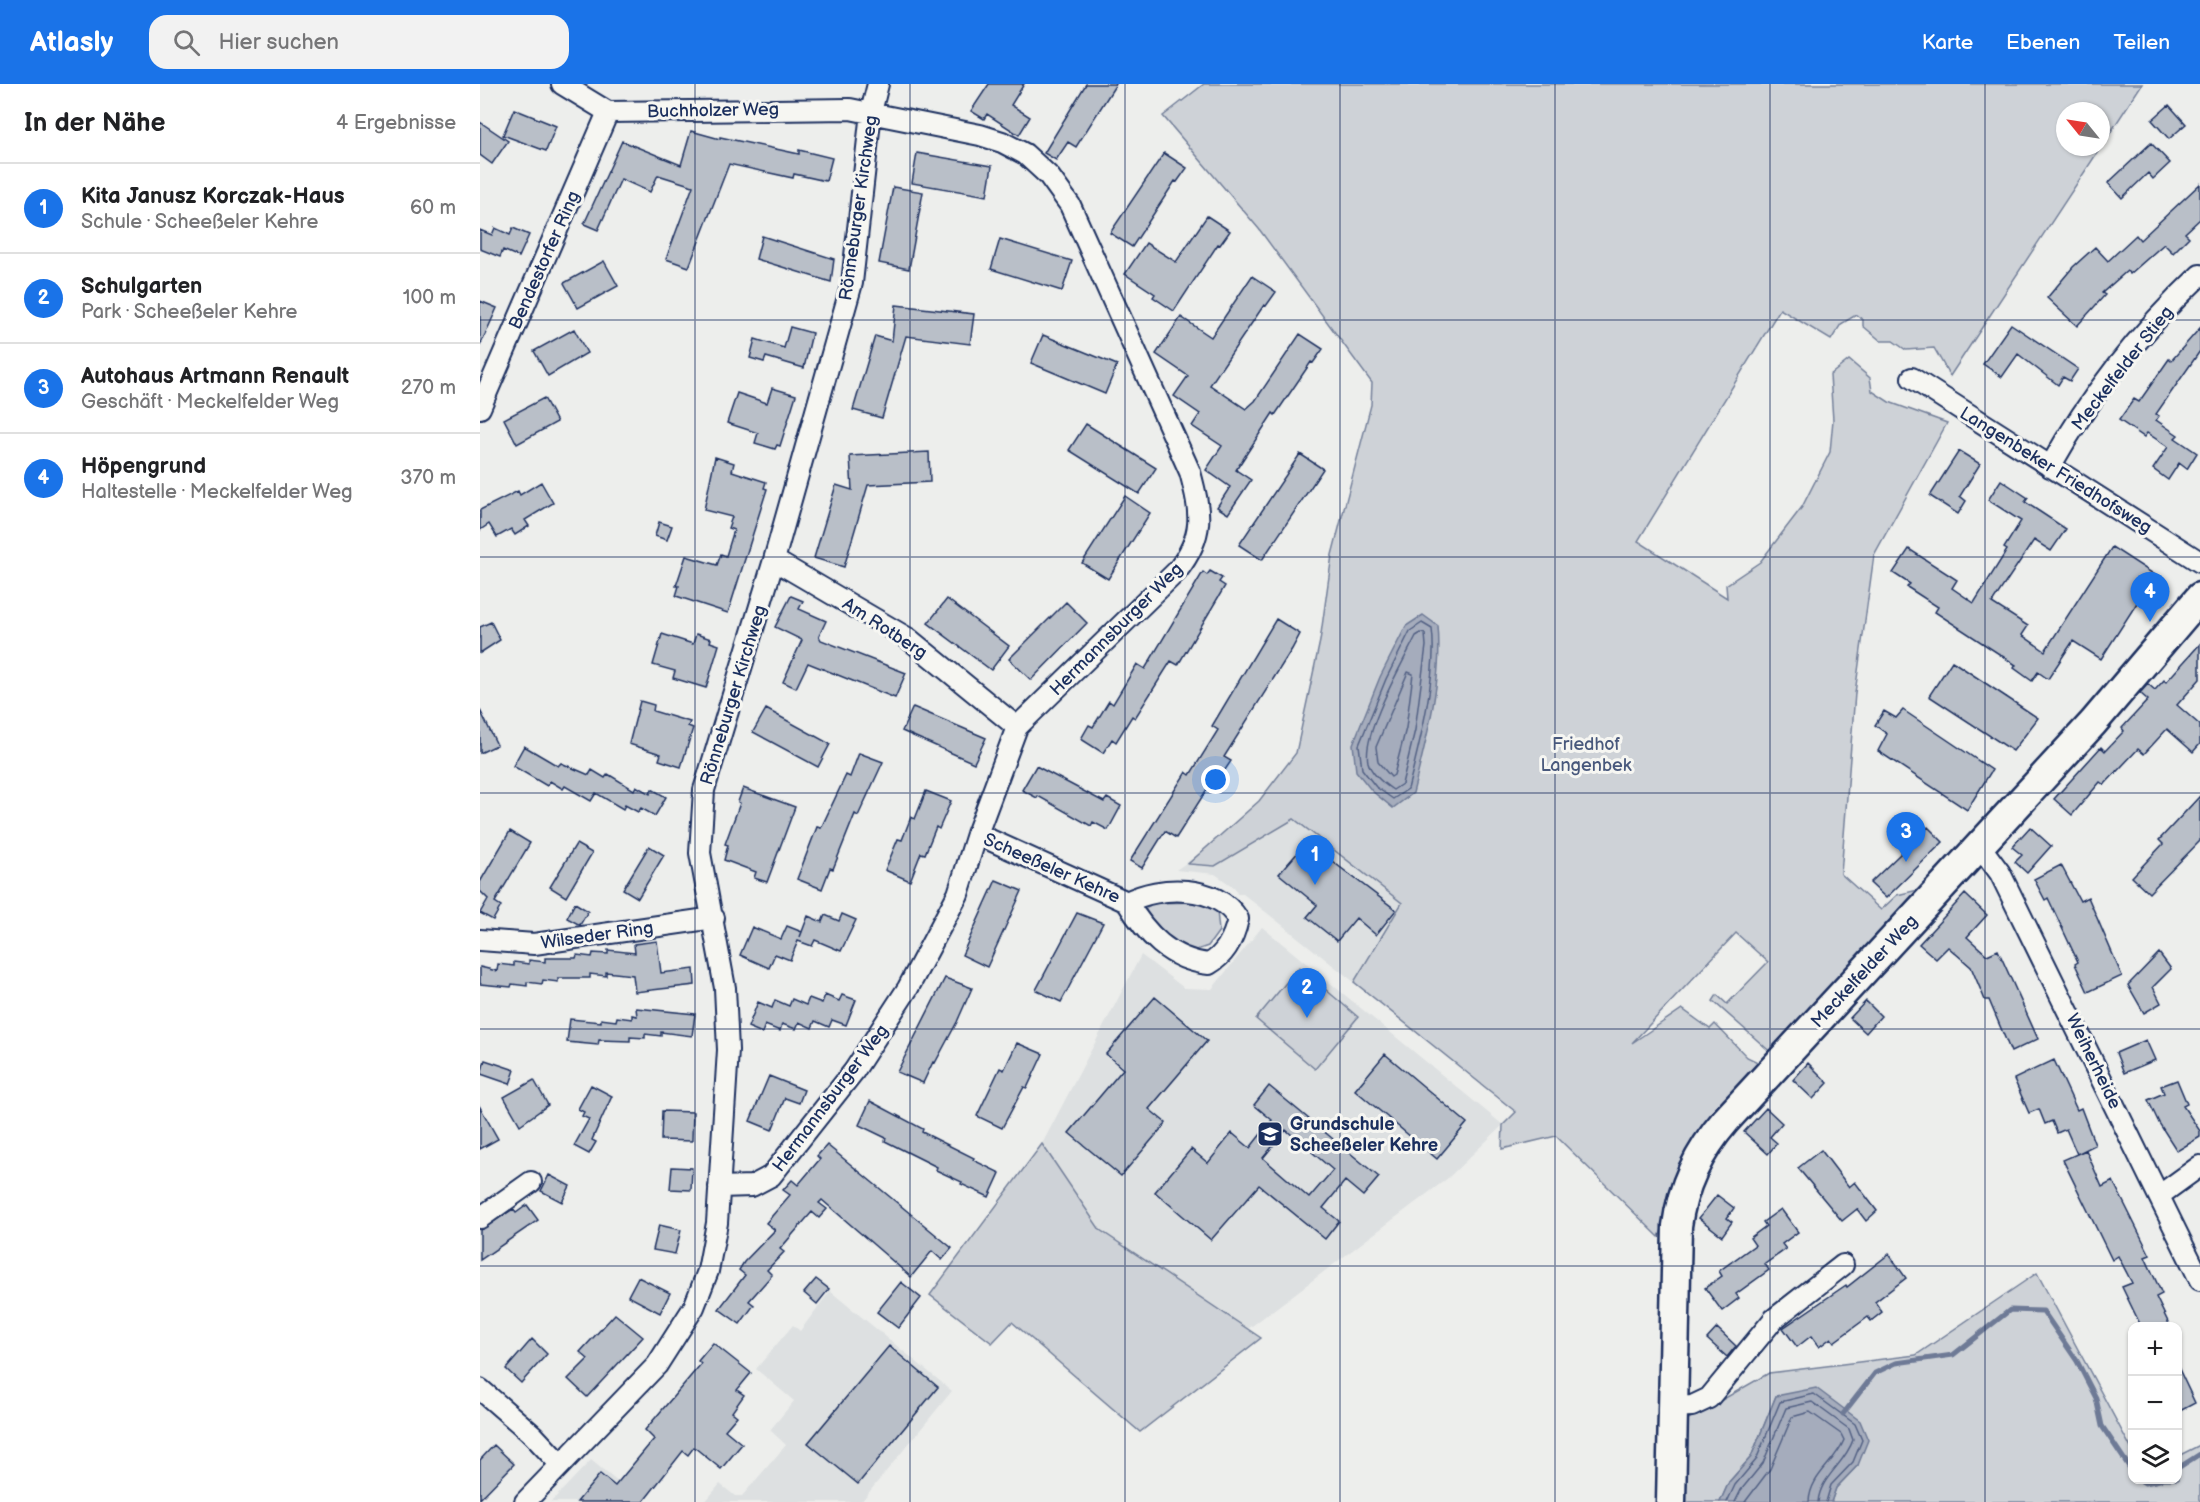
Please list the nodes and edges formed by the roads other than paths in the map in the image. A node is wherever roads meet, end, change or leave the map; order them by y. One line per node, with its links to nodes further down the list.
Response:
1 (562, 84): 3 (street)
2 (878, 84): 4 (street, Rönneburger Kirchweg)
3 (608, 112): 4 (street, Buchholzer Weg); 7 (street, Bendestorfer Ring)
4 (871, 112): 9 (street, Rönneburger Kirchweg); 12 (street, Hermannsburger Weg)
5 (2200, 275): 8 (street, Meckelfelder Stieg)
6 (1912, 378): 8 (street, Langenbeker Friedhofsweg)
7 (480, 408)
8 (2050, 467): 10 (street, Langenbeker Friedhofsweg)
9 (774, 560): 12 (street, Am Rotberg); 16 (street, Rönneburger Kirchweg)
10 (2200, 562)
11 (2200, 597): 14 (main road, Meckelfelder Weg)
12 (1017, 727): 13 (street, Hermannsburger Weg)
13 (977, 834): 15 (street, Scheeßeler Kehre); 20 (street, Hermannsburger Weg)
14 (1980, 846): 21 (street, Weiherheide); 26 (main road, Meckelfelder Weg)
15 (1127, 902): 15 (street, Scheeßeler Kehre)
16 (714, 918): 17 (street, Wilseder Ring); 20 (street, Rönneburger Kirchweg)
17 (480, 940)
18 (2200, 1166): 21 (street)
19 (531, 1182): 22 (street)
20 (718, 1186): 27 (street, Rönneburger Kirchweg)
21 (2160, 1195): 24 (street, Weiherheide)
22 (480, 1218)
23 (1843, 1265): 26 (street)
24 (2200, 1280)
25 (480, 1389): 27 (street)
26 (1673, 1407): 29 (main road, Meckelfelder Weg)
27 (560, 1464): 28 (street, Rönneburger Kirchweg)
28 (525, 1502)
29 (1671, 1502)

